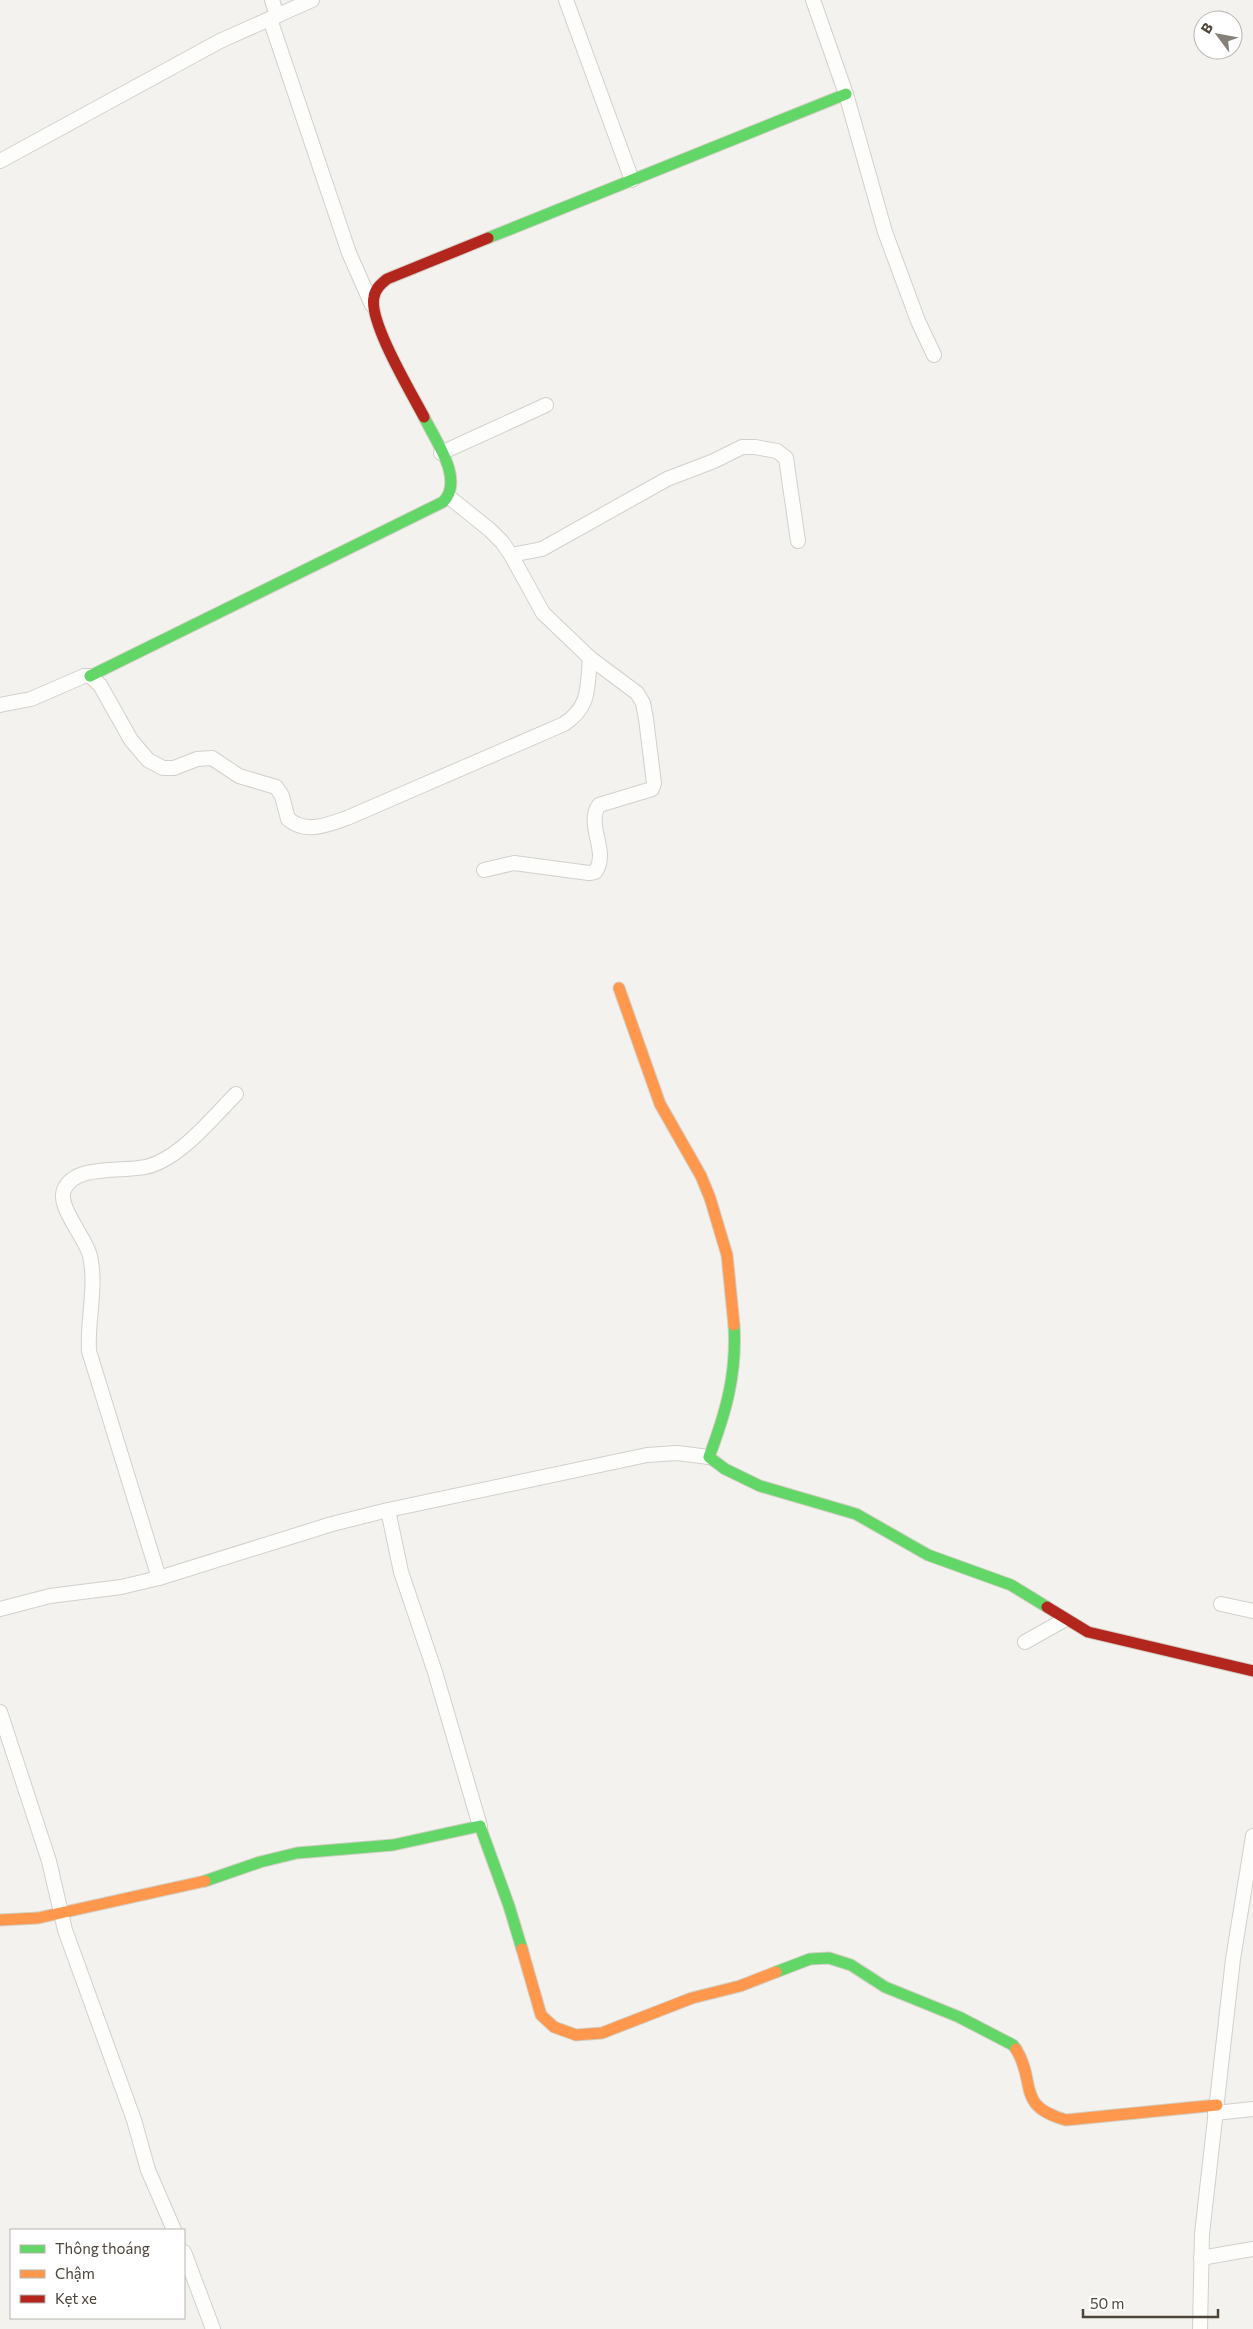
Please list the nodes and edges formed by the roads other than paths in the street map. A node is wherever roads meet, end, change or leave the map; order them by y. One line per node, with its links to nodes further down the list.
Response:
1 (272, 0): 5 (street)
2 (312, 0): 5 (street)
3 (566, 0): 8 (street)
4 (813, 0): 6 (street)
5 (274, 17): 7 (street); 9 (street)
6 (846, 94): 8 (street); 10 (street)
7 (0, 161)
8 (632, 180): 9 (street)
9 (372, 305): 12 (street)
10 (934, 355)
11 (546, 405): 12 (street)
12 (441, 453): 13 (street)
13 (449, 496): 15 (street); 17 (street)
14 (798, 541): 15 (street)
15 (511, 554): 16 (street)
16 (590, 658): 17 (street); 19 (street)
17 (90, 676): 18 (street)
18 (0, 705)
19 (484, 870)
20 (619, 988): 22 (street)
21 (236, 1094): 24 (street)
22 (709, 1457): 23 (street); 28 (street)
23 (388, 1510): 24 (street); 32 (street)
24 (159, 1578): 26 (street)
25 (1220, 1604): 27 (street)
26 (0, 1609)
27 (1253, 1611)
28 (1064, 1620): 29 (street); 30 (street)
29 (1025, 1642)
30 (1253, 1671)
31 (0, 1712): 34 (street)
32 (480, 1826): 34 (street); 36 (street)
33 (1253, 1836): 36 (street)
34 (60, 1912): 35 (street); 38 (street)
35 (0, 1920)
36 (1216, 2109): 37 (street); 41 (street)
37 (1253, 2109)
38 (174, 2229)
39 (1253, 2249): 41 (street)
40 (185, 2255): 42 (street)
41 (1201, 2258): 43 (street)
42 (213, 2329)
43 (1200, 2329)

